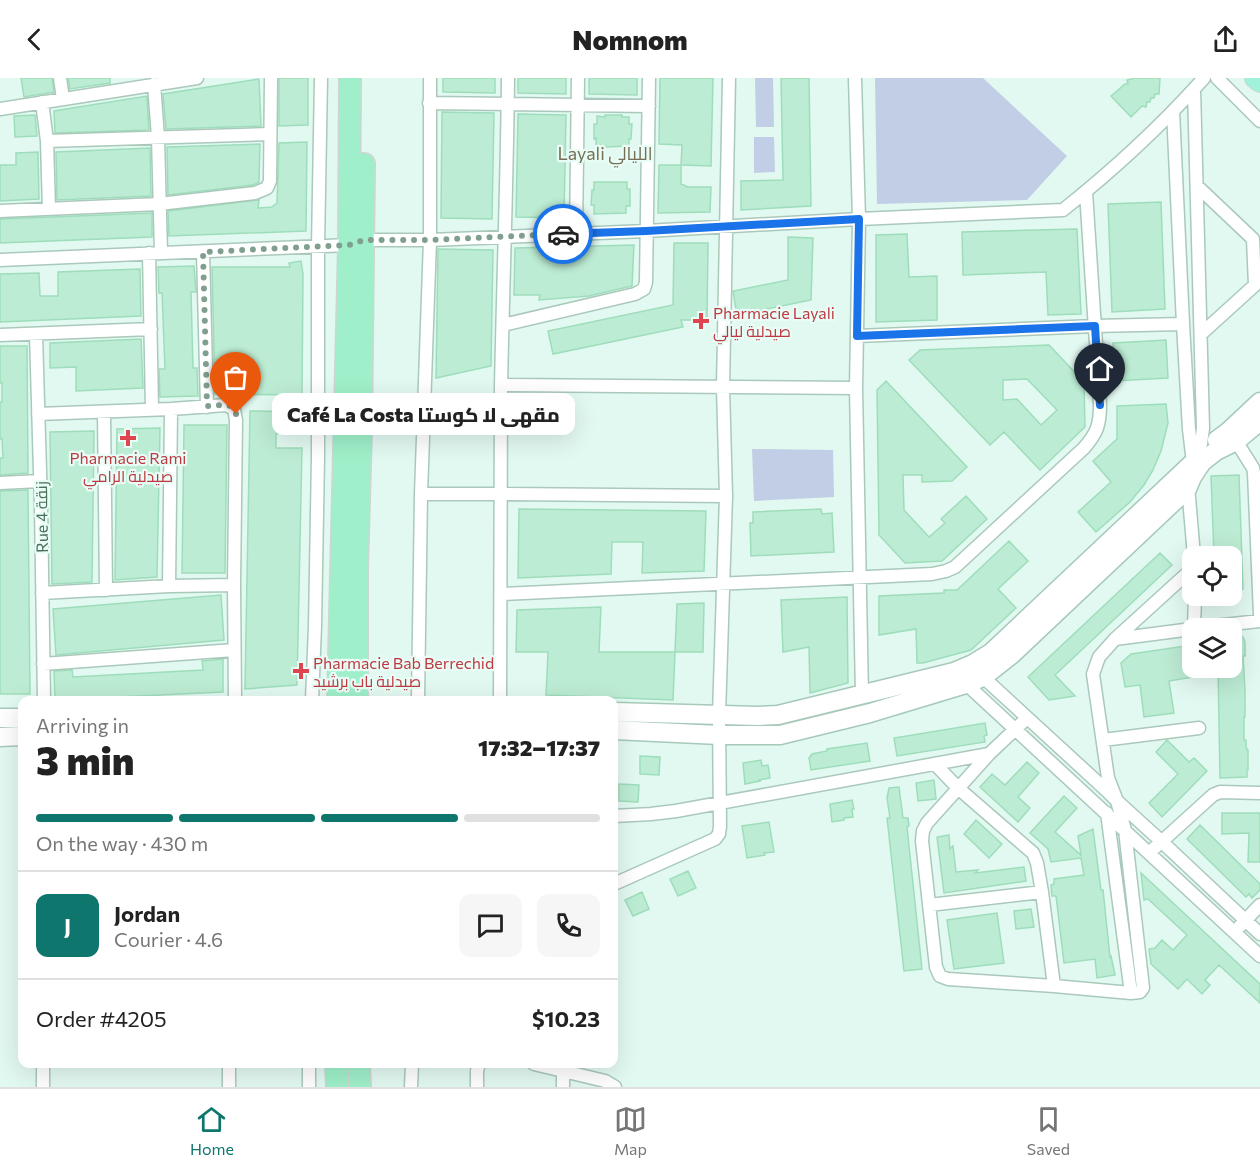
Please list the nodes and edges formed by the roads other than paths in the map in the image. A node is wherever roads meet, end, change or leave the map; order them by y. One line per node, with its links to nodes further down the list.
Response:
1 (60, 78): 19 (street)
2 (197, 78): 16 (street)
3 (270, 78): 28 (street)
4 (321, 78): 43 (street)
5 (350, 78): 42 (highway)
6 (364, 78): 42 (highway)
7 (430, 78): 21 (street)
8 (508, 78): 22 (street)
9 (578, 78): 23 (street)
10 (649, 78): 24 (street)
11 (729, 78): 37 (street)
12 (855, 78): 36 (street)
13 (1204, 78): 18 (street)
14 (1217, 78): 27 (street)
15 (1256, 78): 17 (main road)
16 (160, 82): 19 (street); 29 (street)
17 (1260, 82)
18 (1194, 89): 26 (street); 31 (street)
19 (63, 99): 20 (street)
20 (42, 102): 25 (street); 30 (street)
21 (429, 103): 22 (street); 41 (street)
22 (508, 105): 23 (street); 40 (street)
23 (578, 106): 24 (street); 39 (street)
24 (649, 106): 38 (street)
25 (0, 109)
26 (1173, 111): 32 (street); 47 (street)
27 (1260, 121)
28 (269, 134): 29 (street); 33 (street)
29 (158, 137): 30 (street); 33 (street)
30 (47, 141): 34 (street)
31 (1197, 186): 52 (street); 52 (street)
32 (1086, 192): 36 (street); 49 (street)
33 (159, 204): 34 (street); 45 (street)
34 (49, 208): 35 (street)
35 (0, 211)
36 (859, 219): 37 (street); 54 (street)
37 (725, 226): 38 (street); 56 (street)
38 (646, 231): 39 (street); 48 (street)
39 (576, 234): 40 (street)
40 (504, 236): 41 (street); 48 (street)
41 (430, 240): 42 (street); 70 (street)
42 (357, 243): 43 (street); 95 (highway); 96 (highway)
43 (318, 247): 44 (street); 94 (street)
44 (203, 252): 45 (street); 59 (street)
45 (155, 253): 46 (street); 50 (street)
46 (0, 260)
47 (1183, 324): 49 (street); 66 (street)
48 (503, 325): 55 (street)
49 (1095, 326): 54 (street); 75 (street)
50 (152, 329): 51 (street); 60 (street)
51 (36, 334): 53 (street); 63 (street, Rue 4 زنقة)
52 (1201, 334): 66 (street)
53 (0, 335)
54 (857, 336): 57 (street)
55 (501, 385): 56 (street); 71 (street)
56 (723, 387): 57 (street); 72 (street)
57 (856, 388): 75 (street)
58 (1260, 402): 66 (main road)
59 (207, 406): 61 (street); 78 (street)
60 (152, 409): 61 (street); 62 (street)
61 (171, 409): 79 (street)
62 (104, 412): 63 (street); 80 (street)
63 (38, 414): 67 (street, Rue 4 زنقة)
64 (1260, 421): 65 (main road)
65 (1236, 441): 69 (main road); 73 (street)
66 (1193, 463): 69 (street); 90 (main road)
67 (40, 481): 68 (street); 81 (street, Rue 4 زنقة)
68 (0, 483)
69 (1187, 489): 74 (street); 90 (main road)
70 (421, 494): 71 (street); 97 (street)
71 (500, 494): 72 (street); 82 (street)
72 (726, 496): 77 (street)
73 (1258, 508): 83 (street)
74 (1193, 546)
75 (860, 578): 77 (street); 91 (street)
76 (1182, 578): 87 (street)
77 (724, 583): 82 (street); 100 (street)
78 (234, 585): 79 (street); 88 (street)
79 (169, 586): 80 (street)
80 (106, 590): 81 (street)
81 (42, 593): 89 (street, Rue 4 زنقة)
82 (501, 594): 98 (street)
83 (1260, 615)
84 (1260, 621): 85 (street)
85 (1242, 623)
86 (1182, 631): 87 (street)
87 (1115, 639): 110 (street)
88 (234, 650): 89 (street); 93 (street)
89 (43, 664): 92 (street, Rue 4 زنقة)
90 (969, 674): 91 (main road); 103 (street); 105 (street); 107 (main road)
91 (862, 695): 100 (main road)
92 (44, 696)
93 (235, 696)
94 (312, 696)
95 (338, 696)
96 (357, 696)
97 (418, 696)
98 (500, 696)
99 (618, 712): 100 (main road)
100 (720, 716): 107 (street)
101 (0, 718): 102 (main road)
102 (18, 718)
103 (1027, 718): 105 (street); 113 (street)
104 (1199, 728): 110 (street)
105 (1016, 729): 111 (street); 118 (street)
106 (618, 730): 107 (main road)
107 (719, 735): 117 (street)
108 (0, 736): 109 (main road)
109 (18, 736)
110 (1103, 740): 113 (street)
111 (989, 754): 112 (street); 114 (street)
112 (935, 764): 114 (street); 117 (street)
113 (1107, 784): 116 (street); 118 (street)
114 (958, 788): 124 (street); 125 (street)
115 (1260, 792): 121 (street)
116 (1116, 801): 120 (street); 121 (street)
117 (720, 803): 119 (street); 123 (street)
118 (1107, 814): 120 (street); 132 (street)
119 (618, 816)
120 (1125, 830): 122 (street); 132 (street)
121 (1161, 841): 122 (street); 127 (street)
122 (1149, 853): 128 (street)
123 (618, 882)
124 (1042, 892): 125 (street); 131 (street)
125 (929, 905): 131 (street)
126 (1260, 905): 127 (street)
127 (1245, 921): 128 (street); 129 (street)
128 (1234, 932): 130 (street)
129 (1260, 934)
130 (1260, 956)
131 (1054, 986): 132 (street)
132 (1131, 993)
133 (43, 1068): 142 (street)
134 (229, 1068): 143 (street)
135 (309, 1068): 144 (street)
136 (336, 1068): 145 (highway)
137 (359, 1068): 146 (highway)
138 (412, 1068): 147 (street)
139 (478, 1068): 148 (street)
140 (553, 1068): 141 (street)
141 (563, 1070): 149 (street); 150 (street)
142 (43, 1087)
143 (229, 1087)
144 (309, 1087)
145 (337, 1087)
146 (360, 1087)
147 (411, 1087)
148 (477, 1087)
149 (563, 1087)
150 (615, 1087)

